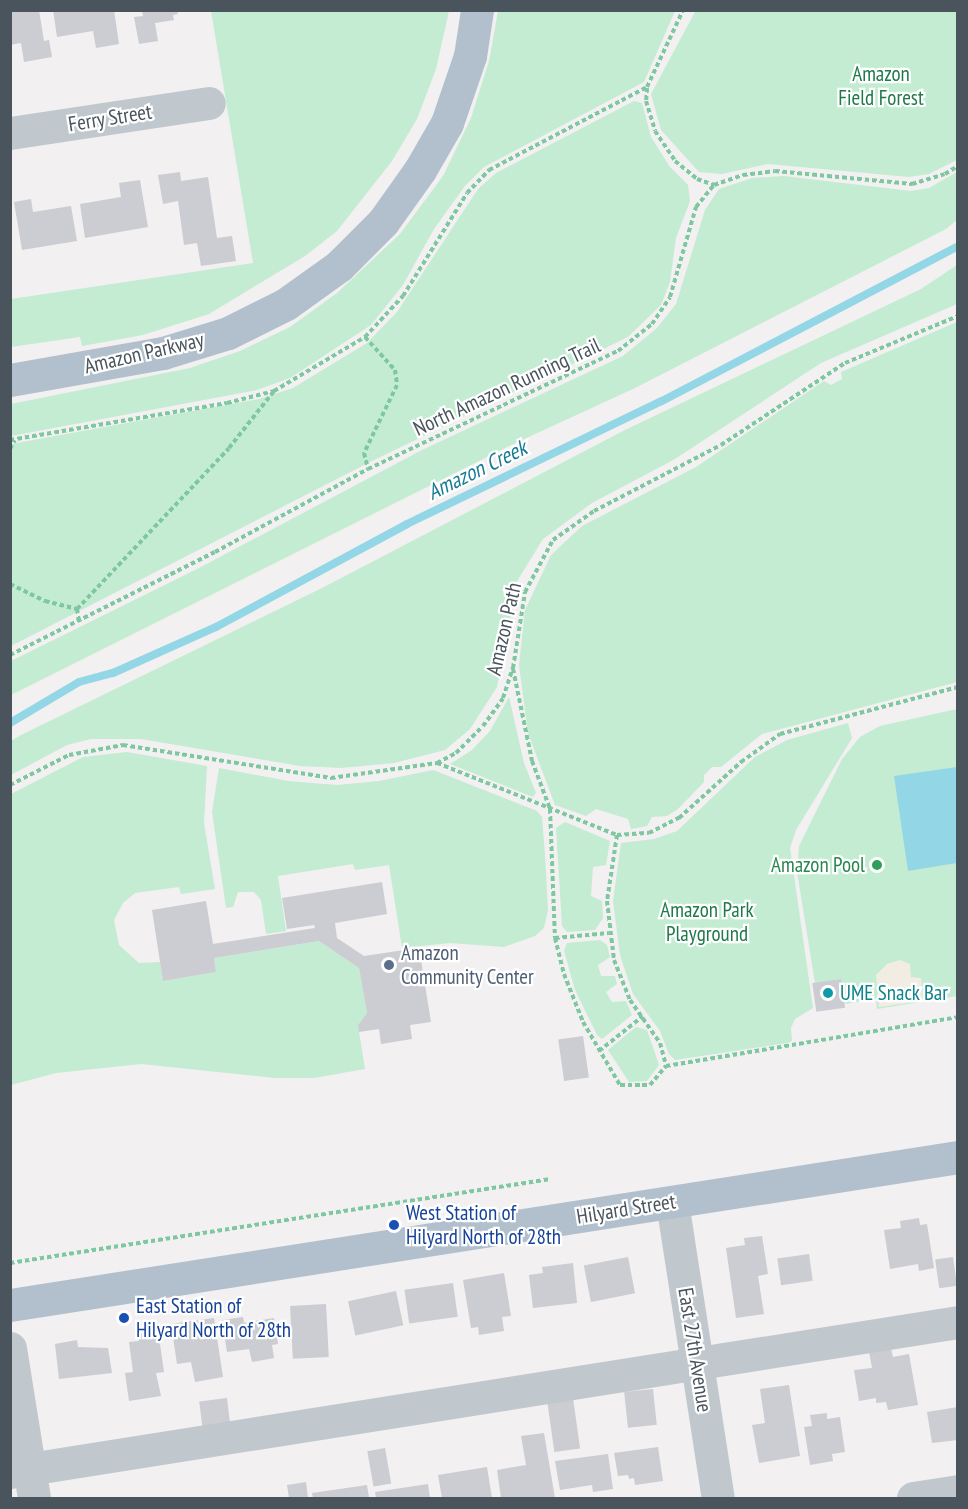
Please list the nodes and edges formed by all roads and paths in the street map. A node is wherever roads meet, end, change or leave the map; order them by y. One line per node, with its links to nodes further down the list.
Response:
1 (477, 10): 10 (main road, Amazon Parkway)
2 (683, 10): 3 (path)
3 (647, 87): 7 (path); 9 (path)
4 (209, 103): 5 (street, Ferry Street)
5 (10, 134)
6 (957, 166): 7 (path)
7 (714, 185): 14 (path, North Amazon Running Trail)
8 (957, 316): 19 (path, Amazon Path)
9 (365, 337): 11 (path); 14 (path)
10 (17, 380)
11 (274, 391): 12 (path); 16 (path)
12 (13, 440): 13 (path)
13 (10, 449)
14 (368, 469): 17 (path, North Amazon Running Trail)
15 (10, 584): 16 (path)
16 (77, 609): 17 (path)
17 (79, 621): 18 (path, North Amazon Running Trail)
18 (10, 655)
19 (513, 668): 21 (path, Amazon Path); 23 (path)
20 (957, 687): 24 (path)
21 (438, 764): 22 (path, Amazon Path); 23 (path)
22 (10, 785)
23 (550, 809): 24 (path); 26 (path)
24 (617, 835): 25 (path)
25 (609, 933): 26 (path); 27 (path)
26 (555, 938): 29 (path)
27 (643, 1016): 29 (path); 30 (path)
28 (957, 1017): 30 (path)
29 (599, 1051): 30 (path)
30 (666, 1066)
31 (957, 1157): 33 (main road, Hilyard Street)
32 (551, 1179): 34 (path)
33 (672, 1202): 35 (main road, Hilyard Street); 38 (street, East 27th Avenue)
34 (10, 1263)
35 (10, 1305)
36 (957, 1322): 38 (street)
37 (10, 1348): 39 (street)
38 (697, 1362): 39 (street); 41 (street, East 27th Avenue)
39 (25, 1480)
40 (957, 1491): 42 (street)
41 (718, 1498)
42 (913, 1498)

